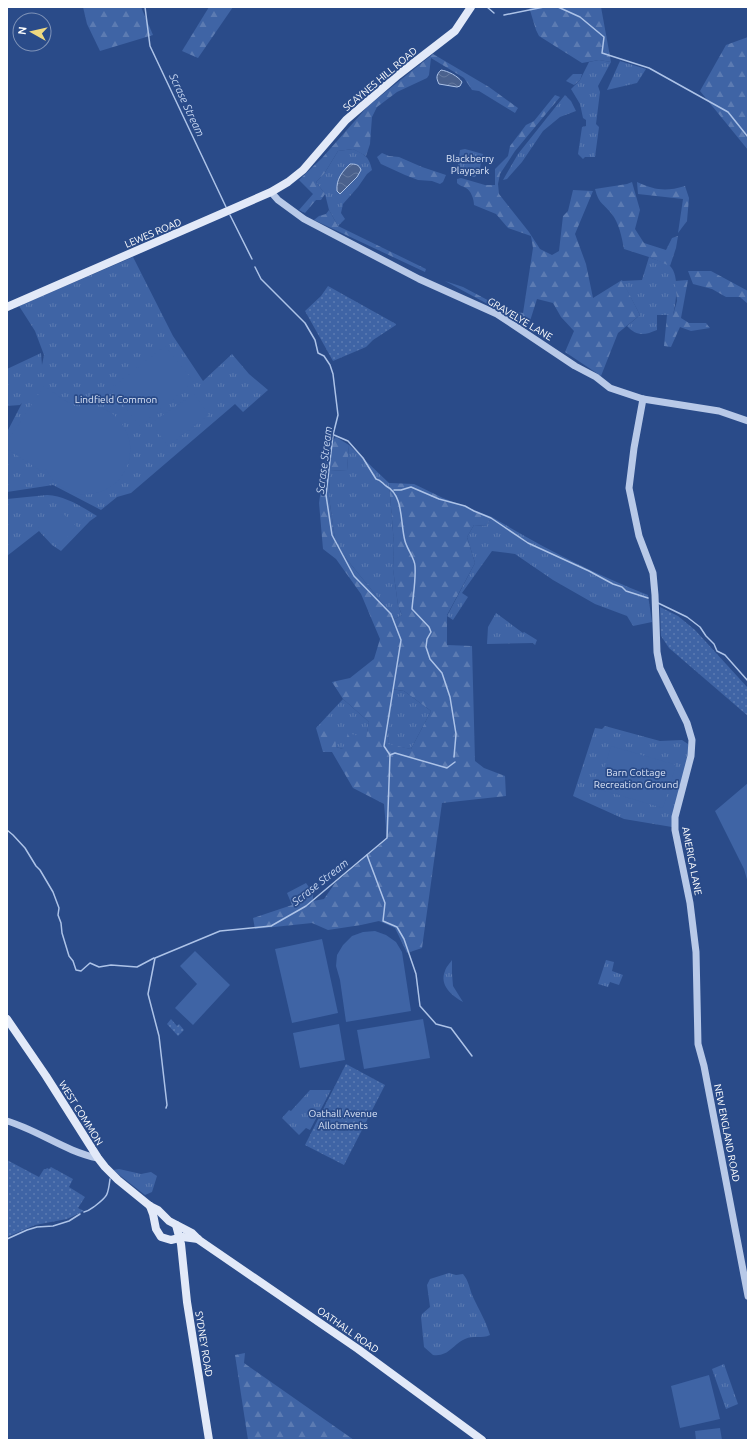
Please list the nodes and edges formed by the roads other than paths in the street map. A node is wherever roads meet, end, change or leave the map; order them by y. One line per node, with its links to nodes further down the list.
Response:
1 (471, 7): 2 (main road, SCAYNES HILL ROAD)
2 (303, 170): 3 (main road, LEWES ROAD)
3 (271, 192): 4 (main road, LEWES ROAD); 5 (street, GRAVELYE LANE)
4 (7, 307)
5 (643, 399): 6 (street, GRAVELYE LANE); 8 (street, AMERICA LANE)
6 (748, 421)
7 (7, 1019): 10 (main road, WEST COMMON)
8 (698, 1044): 16 (street, NEW ENGLAND ROAD)
9 (7, 1121): 10 (street)
10 (98, 1158): 11 (main road, WEST COMMON)
11 (150, 1206): 12 (main road); 13 (main road, WEST COMMON)
12 (156, 1227): 13 (main road); 13 (main road)
13 (175, 1232): 14 (main road); 14 (main road, OATHALL ROAD); 15 (main road, SYDNEY ROAD)
14 (197, 1239): 15 (main road); 18 (main road, OATHALL ROAD)
15 (181, 1251): 17 (main road, SYDNEY ROAD)
16 (748, 1296)
17 (209, 1440)
18 (482, 1440)

